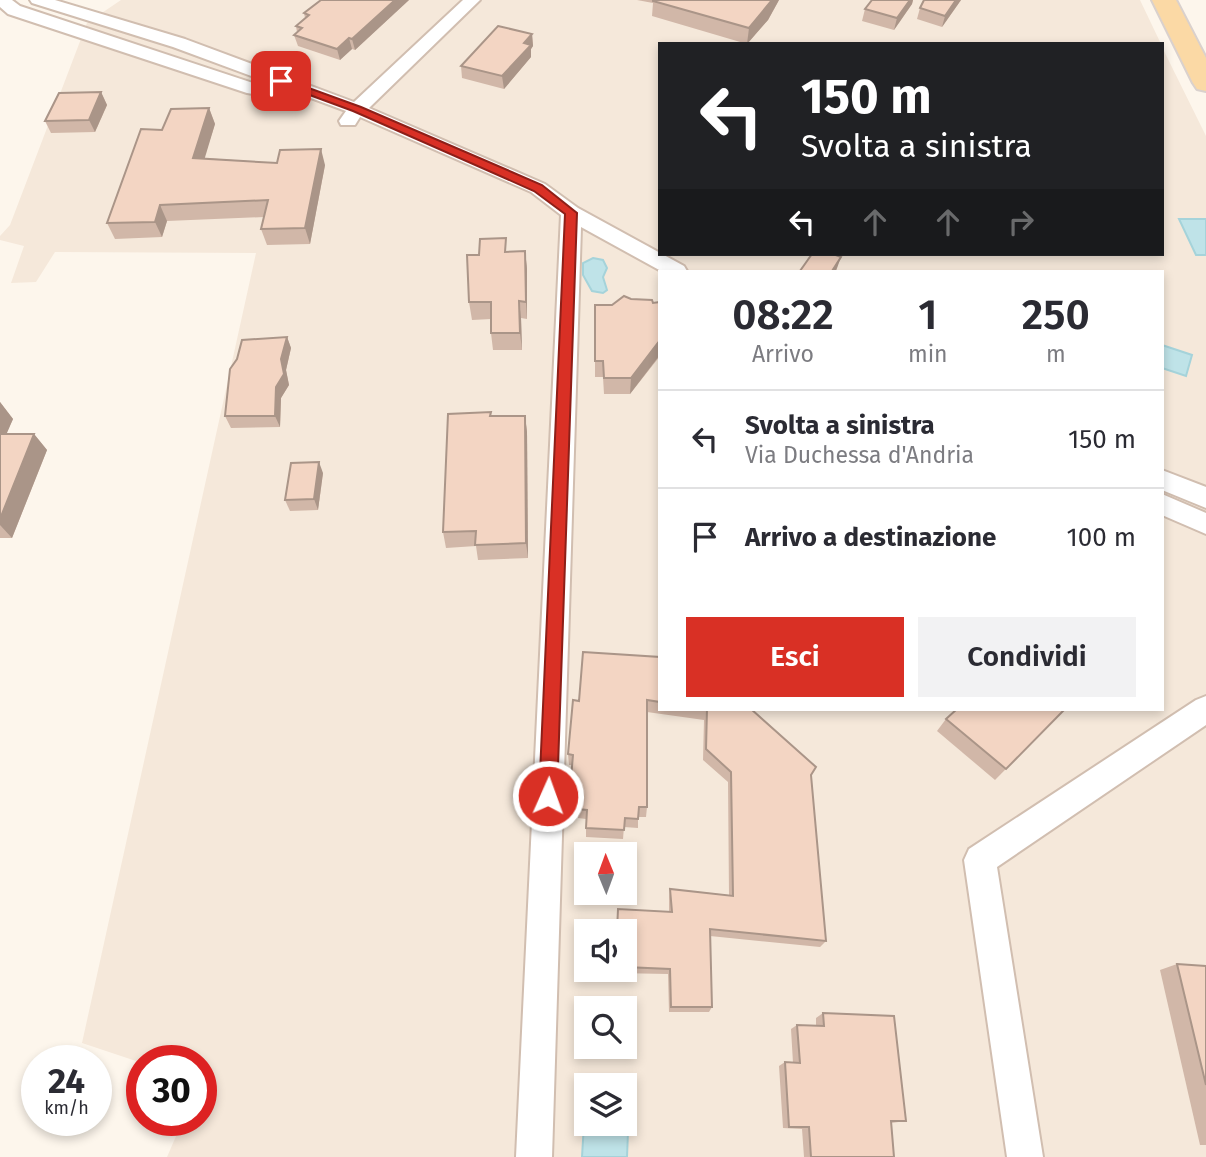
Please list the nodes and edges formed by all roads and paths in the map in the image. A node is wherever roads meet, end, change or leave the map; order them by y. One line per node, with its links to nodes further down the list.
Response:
1 (2, 0): 6 (street)
2 (38, 0): 6 (street)
3 (472, 0): 6 (street)
4 (1164, 0): 5 (main road)
5 (1206, 83)
6 (352, 116): 7 (street)
7 (571, 213): 8 (street); 14 (street)
8 (675, 270)
9 (1164, 481): 10 (street)
10 (1206, 498)
11 (1164, 505): 12 (street)
12 (1206, 524)
13 (1206, 709): 15 (street)
14 (534, 1157)
15 (1025, 1157)

